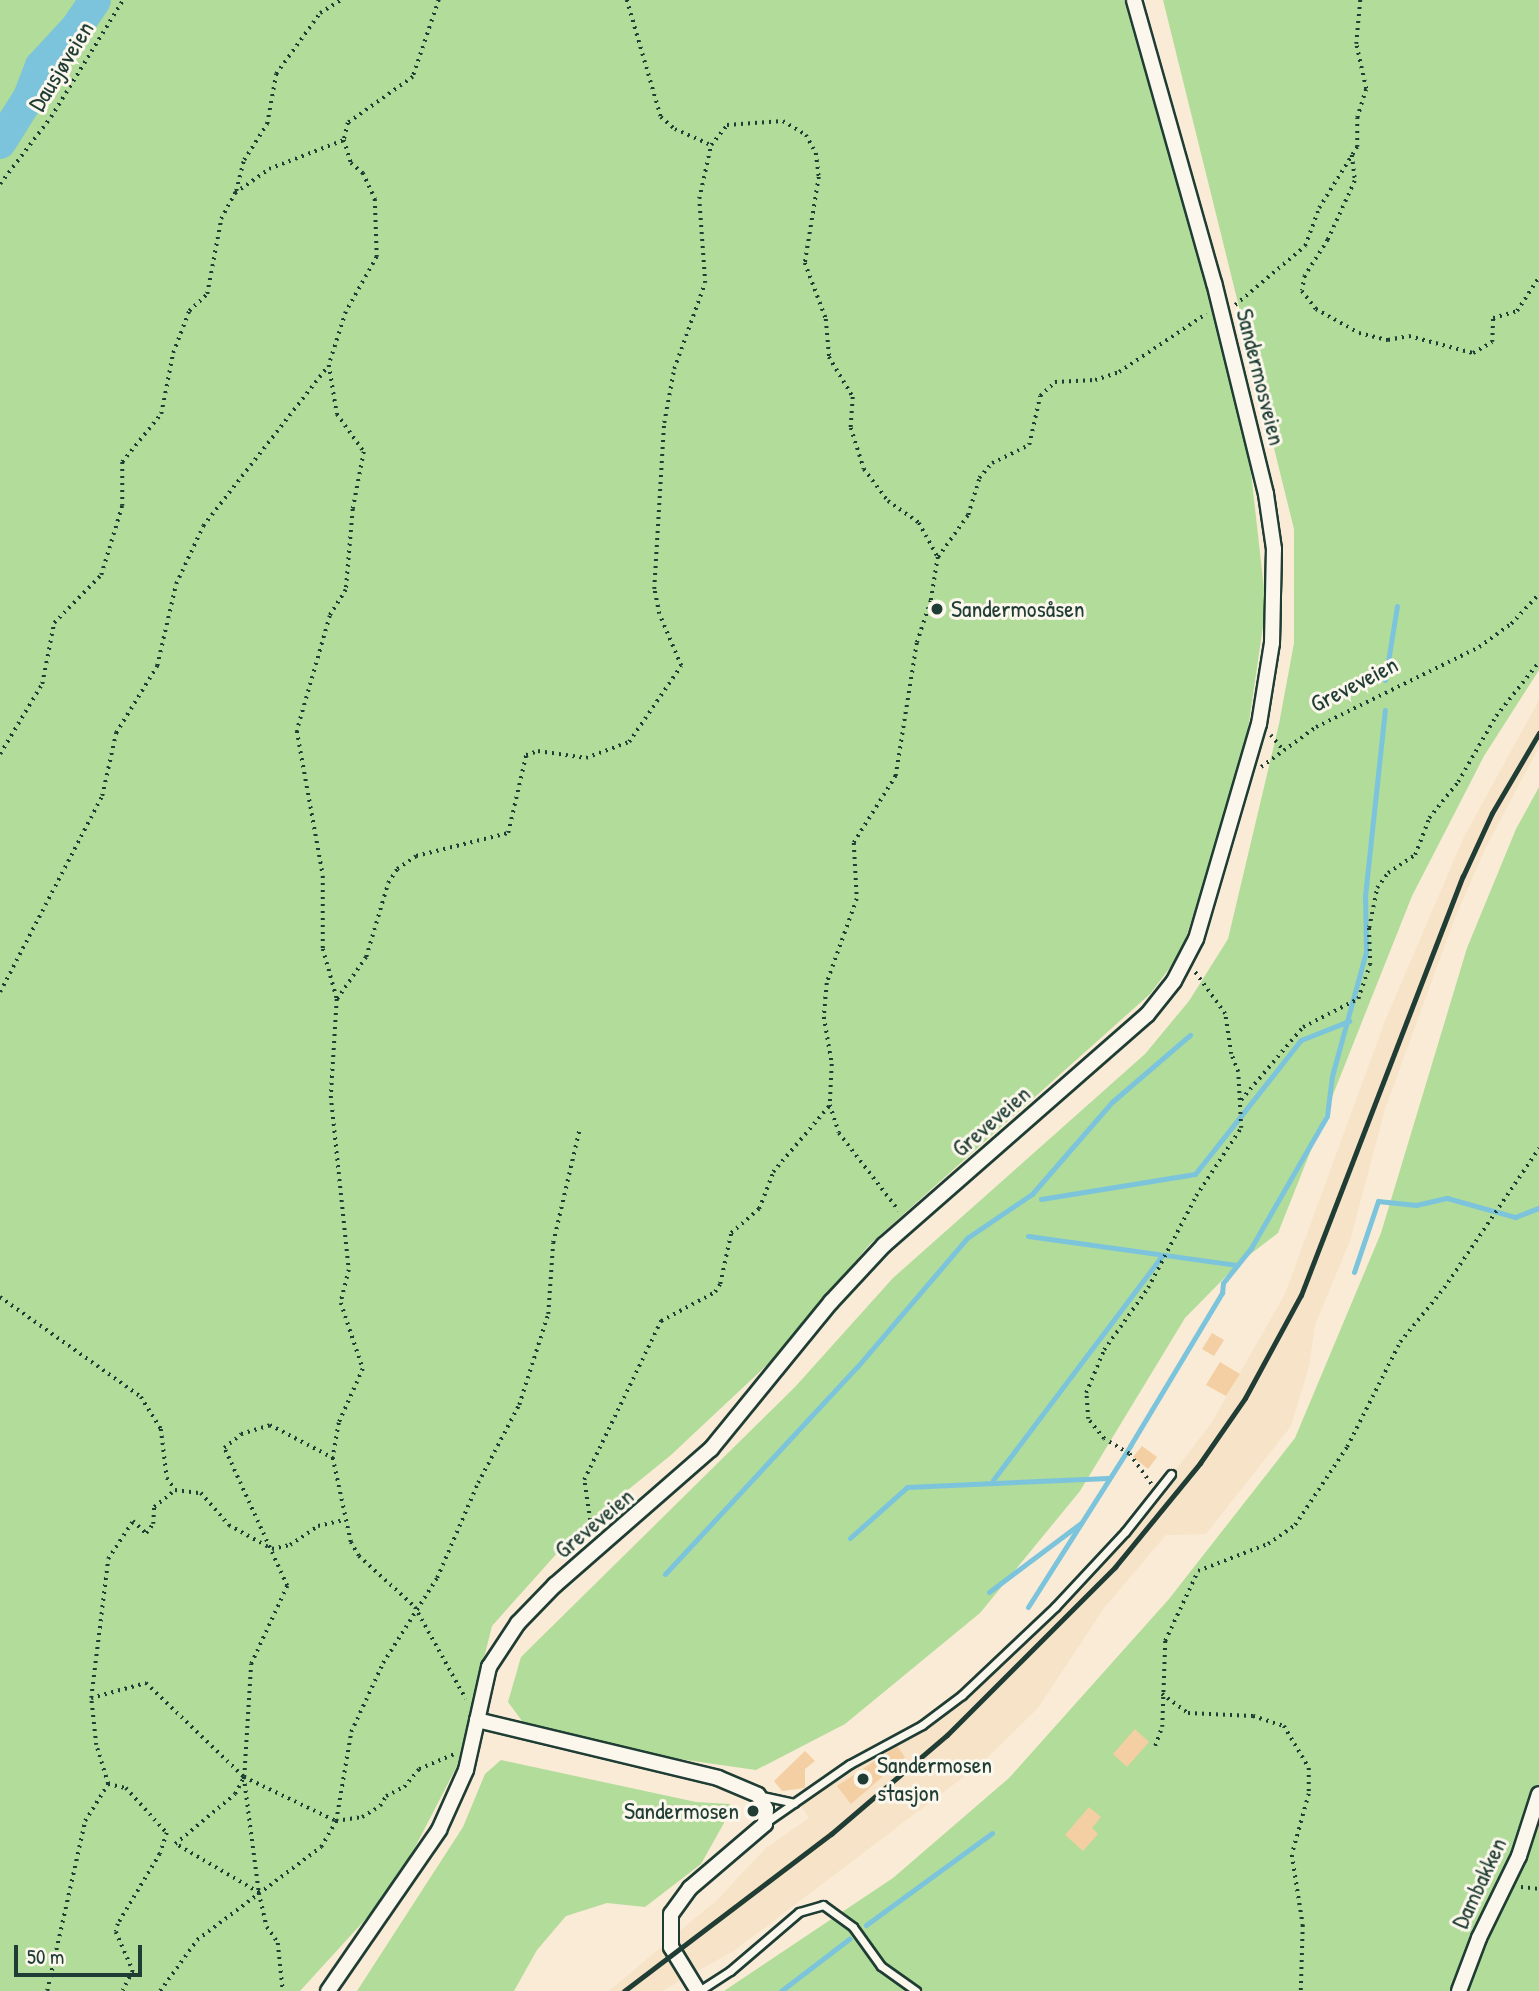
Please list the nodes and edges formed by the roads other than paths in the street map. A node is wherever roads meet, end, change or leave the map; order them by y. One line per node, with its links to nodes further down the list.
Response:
1 (1134, 0): 2 (street, Sandermosveien)
2 (1247, 774): 4 (street, Greveveien)
3 (1171, 1474): 7 (lane)
4 (477, 1720): 6 (street); 9 (street, Greveveien)
5 (1539, 1794): 12 (street, Dambakken)
6 (758, 1795): 7 (lane); 8 (street)
7 (795, 1803): 8 (lane)
8 (765, 1824): 10 (street)
9 (328, 1991)
10 (699, 1991): 11 (lane)
11 (916, 1991)
12 (1460, 1991)

